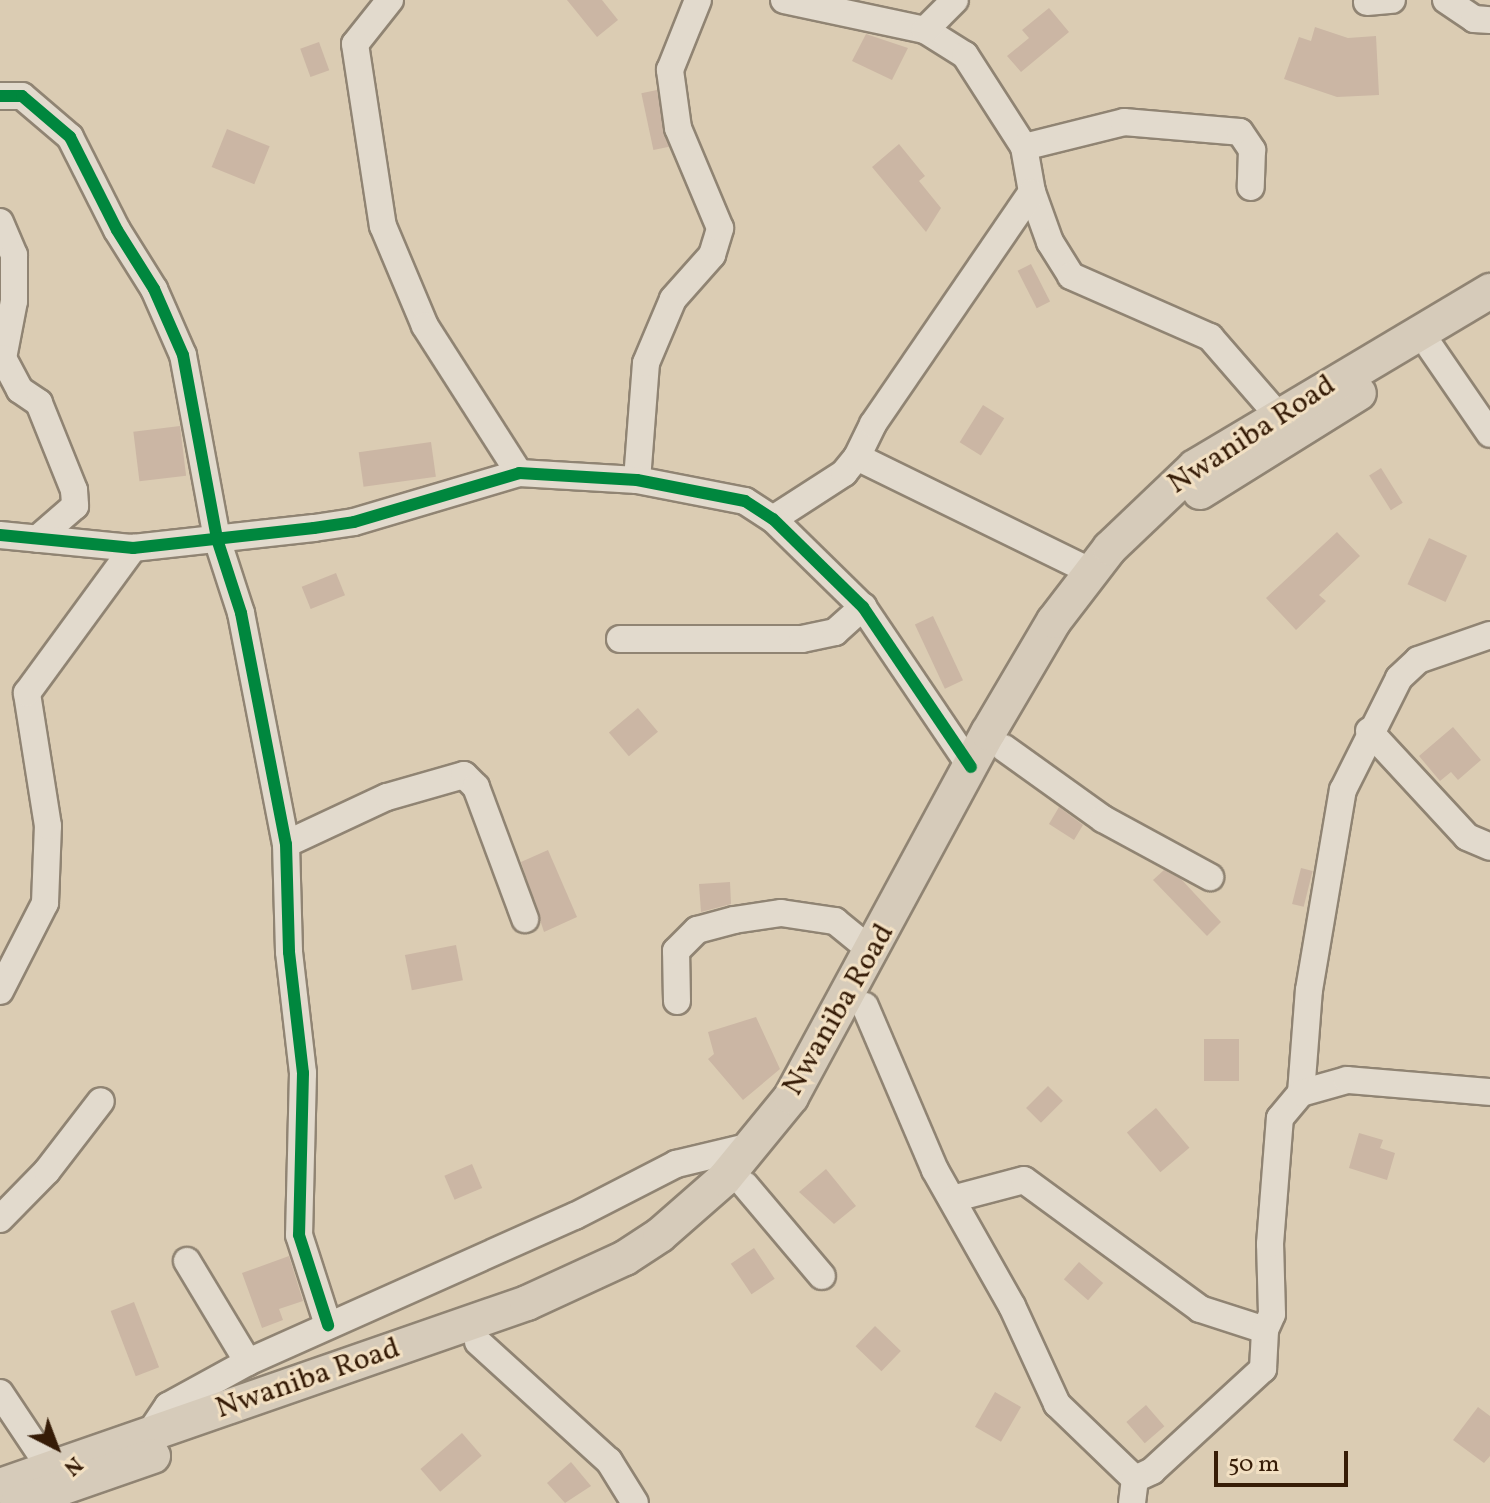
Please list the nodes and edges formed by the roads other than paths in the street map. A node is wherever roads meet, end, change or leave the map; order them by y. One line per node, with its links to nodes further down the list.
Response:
1 (390, 0): 19 (street)
2 (698, 0): 20 (street)
3 (784, 0): 7 (street)
4 (955, 0): 7 (street)
5 (1446, 0): 6 (street)
6 (1490, 20)
7 (925, 30): 9 (street)
8 (0, 96): 24 (street)
9 (1024, 147): 10 (street); 11 (street)
10 (1251, 187)
11 (1032, 192): 16 (street); 18 (street)
12 (0, 222): 23 (street)
13 (1490, 291): 16 (main road, Nwaniba Road)
14 (1490, 316): 15 (main road)
15 (1431, 348): 17 (street); 31 (main road)
16 (1277, 414): 26 (main road, Nwaniba Road)
17 (1490, 434)
18 (857, 457): 21 (street); 26 (street)
19 (519, 473): 20 (street); 24 (street)
20 (637, 480): 21 (street)
21 (773, 519): 27 (street)
22 (0, 535): 23 (street)
23 (37, 539): 25 (street)
24 (217, 539): 25 (street); 33 (street)
25 (133, 548): 38 (street)
26 (1090, 571): 32 (main road, Nwaniba Road)
27 (863, 607): 29 (street); 32 (street)
28 (1490, 635): 30 (street)
29 (620, 639)
30 (1369, 731): 34 (street); 42 (street)
31 (1004, 748): 35 (street); 40 (main road)
32 (971, 767): 37 (main road, Nwaniba Road)
33 (286, 844): 36 (street); 50 (street)
34 (1490, 847)
35 (1210, 877)
36 (525, 919)
37 (873, 952): 39 (street); 44 (main road, Nwaniba Road)
38 (0, 991)
39 (677, 1001)
40 (865, 1006): 45 (main road); 46 (street)
41 (1490, 1092): 42 (street)
42 (1301, 1093): 51 (street)
43 (101, 1101): 47 (street)
44 (755, 1145): 50 (street); 55 (main road, Nwaniba Road)
45 (745, 1185): 49 (street); 52 (main road)
46 (952, 1199): 51 (street); 58 (street)
47 (0, 1219)
48 (187, 1261): 53 (street)
49 (822, 1276)
50 (328, 1325): 53 (street)
51 (1265, 1330): 58 (street)
52 (478, 1342): 59 (main road); 60 (street)
53 (248, 1362): 55 (street)
54 (0, 1393): 56 (street)
55 (149, 1434): 56 (main road, Nwaniba Road)
56 (48, 1465): 57 (main road, Nwaniba Road)
57 (0, 1486)
58 (1134, 1491)
59 (18, 1503)
60 (635, 1503)

